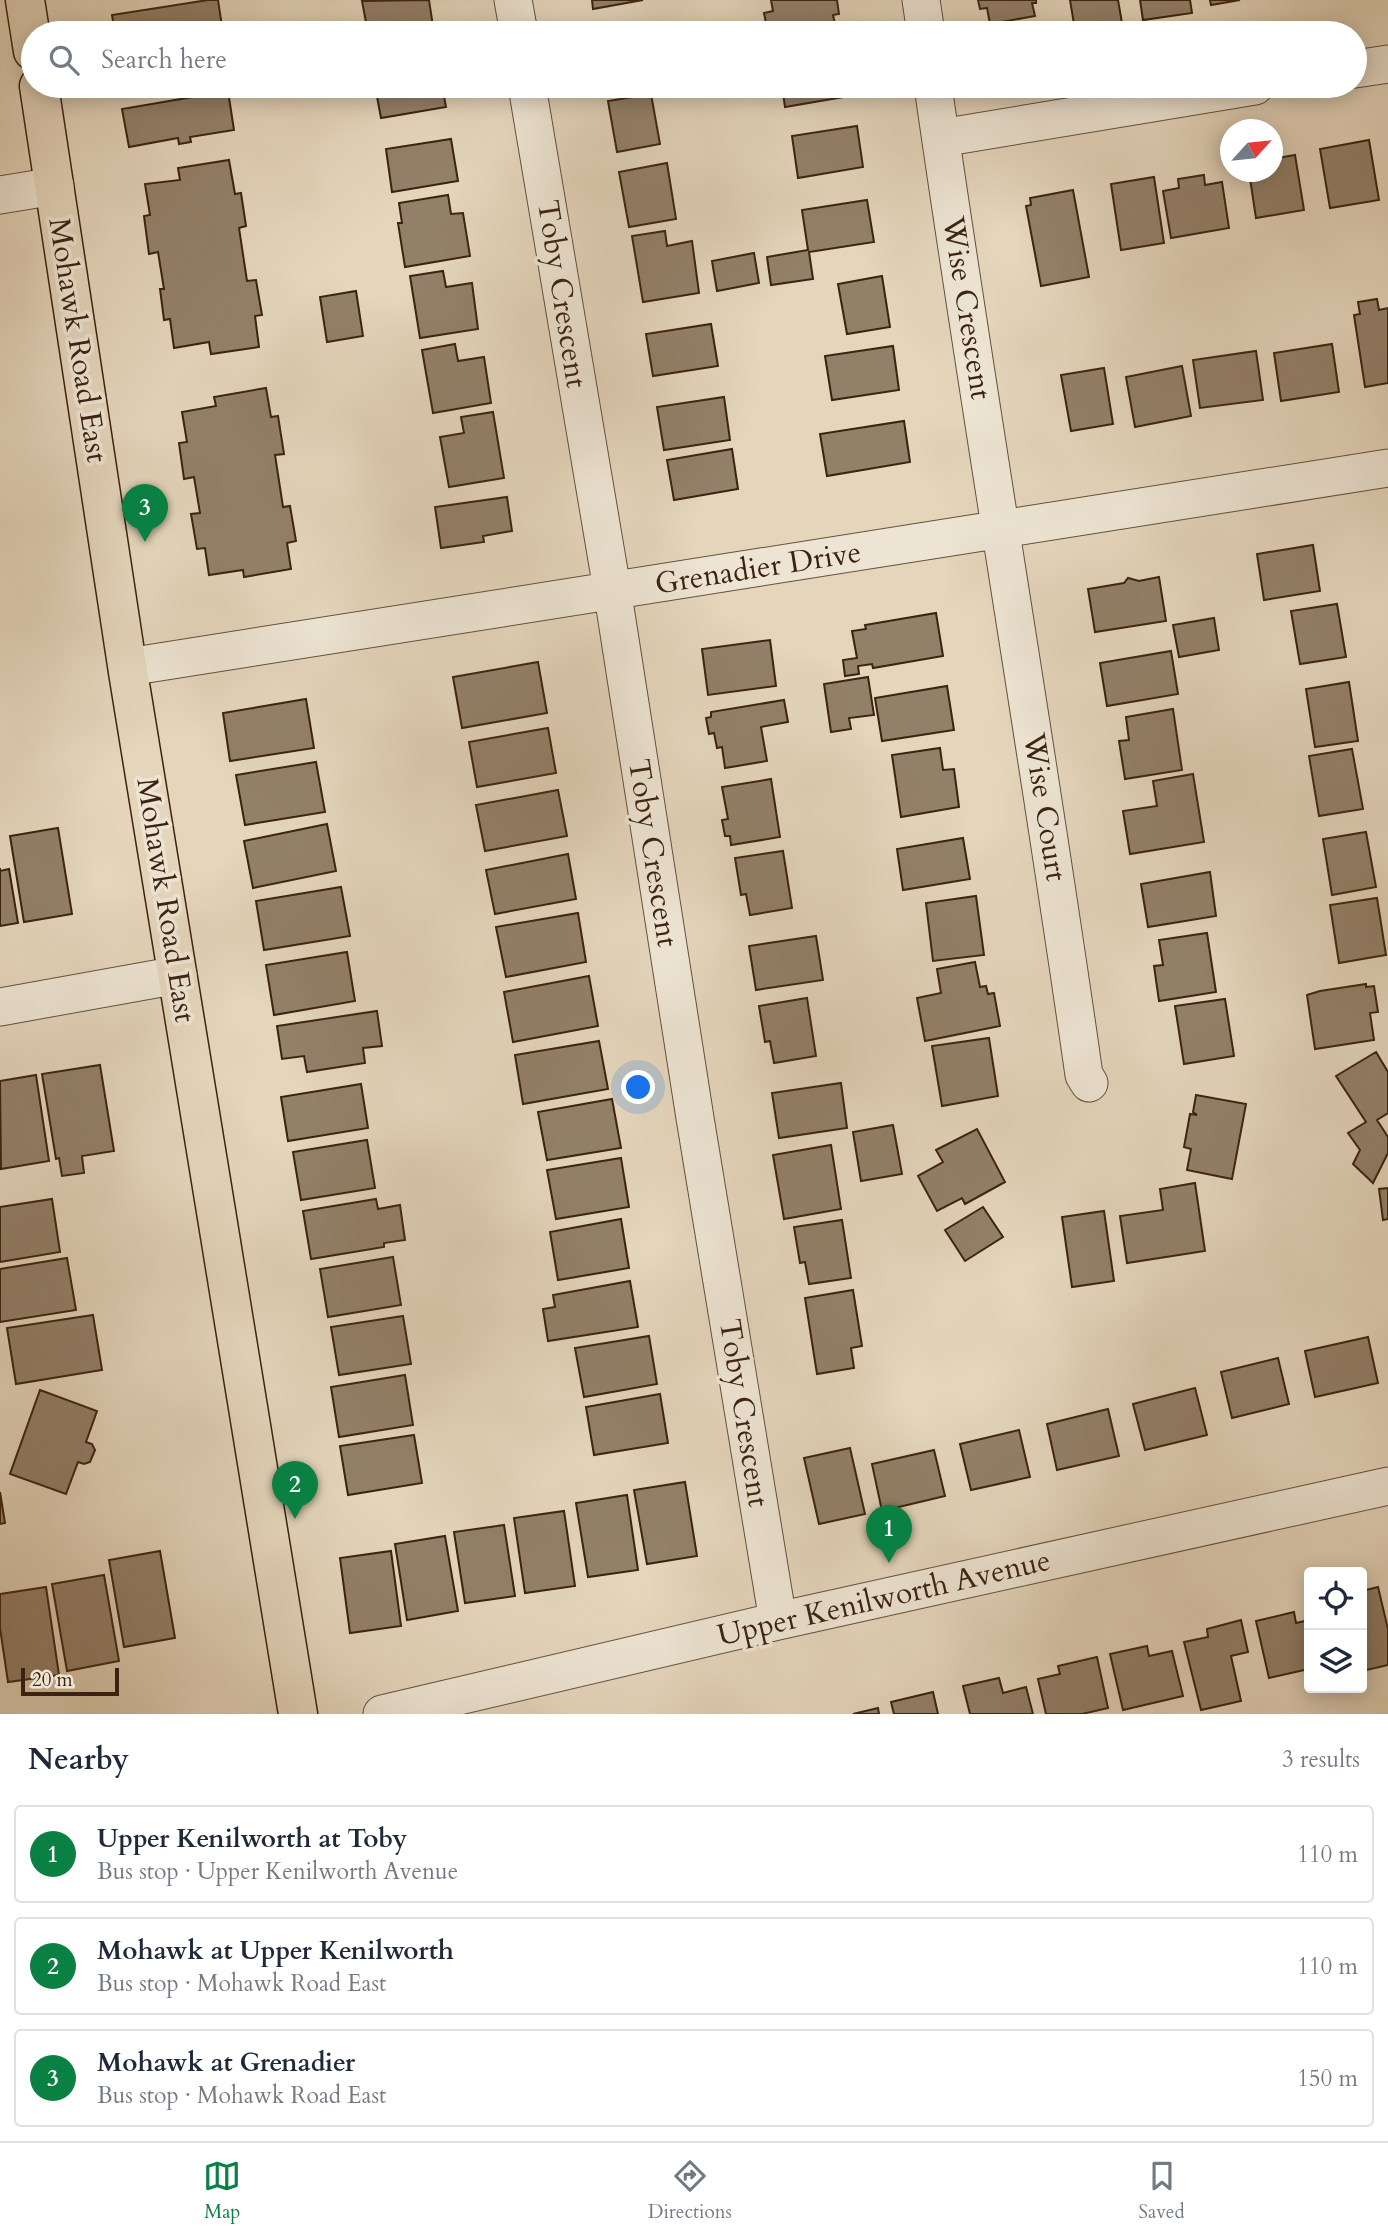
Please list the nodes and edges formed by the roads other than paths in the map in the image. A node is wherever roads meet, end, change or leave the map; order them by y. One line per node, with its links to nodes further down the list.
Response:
1 (25, 0): 4 (main road)
2 (513, 0): 5 (street)
3 (921, 0): 6 (street)
4 (28, 21)
5 (517, 21)
6 (924, 21)
7 (1388, 64): 8 (street)
8 (1367, 67)
9 (41, 98): 14 (main road, Mohawk Road East)
10 (529, 98): 18 (street, Toby Crescent)
11 (935, 98): 13 (street, Wise Crescent)
12 (1183, 98): 13 (street)
13 (941, 138): 17 (street, Wise Crescent)
14 (55, 186): 15 (street); 19 (main road, Mohawk Road East)
15 (0, 195)
16 (1388, 468): 17 (street, Grenadier Drive)
17 (1002, 529): 18 (street, Grenadier Drive); 22 (street, Wise Court)
18 (611, 591): 19 (street, Grenadier Drive); 24 (street, Toby Crescent)
19 (128, 667): 20 (main road, Mohawk Road East)
20 (178, 975): 21 (street); 25 (main road, Mohawk Road East)
21 (0, 1007)
22 (1089, 1083)
23 (1388, 1486): 24 (street, Upper Kenilworth Avenue)
24 (778, 1620): 26 (street, Upper Kenilworth Avenue)
25 (298, 1714)
26 (382, 1714)

